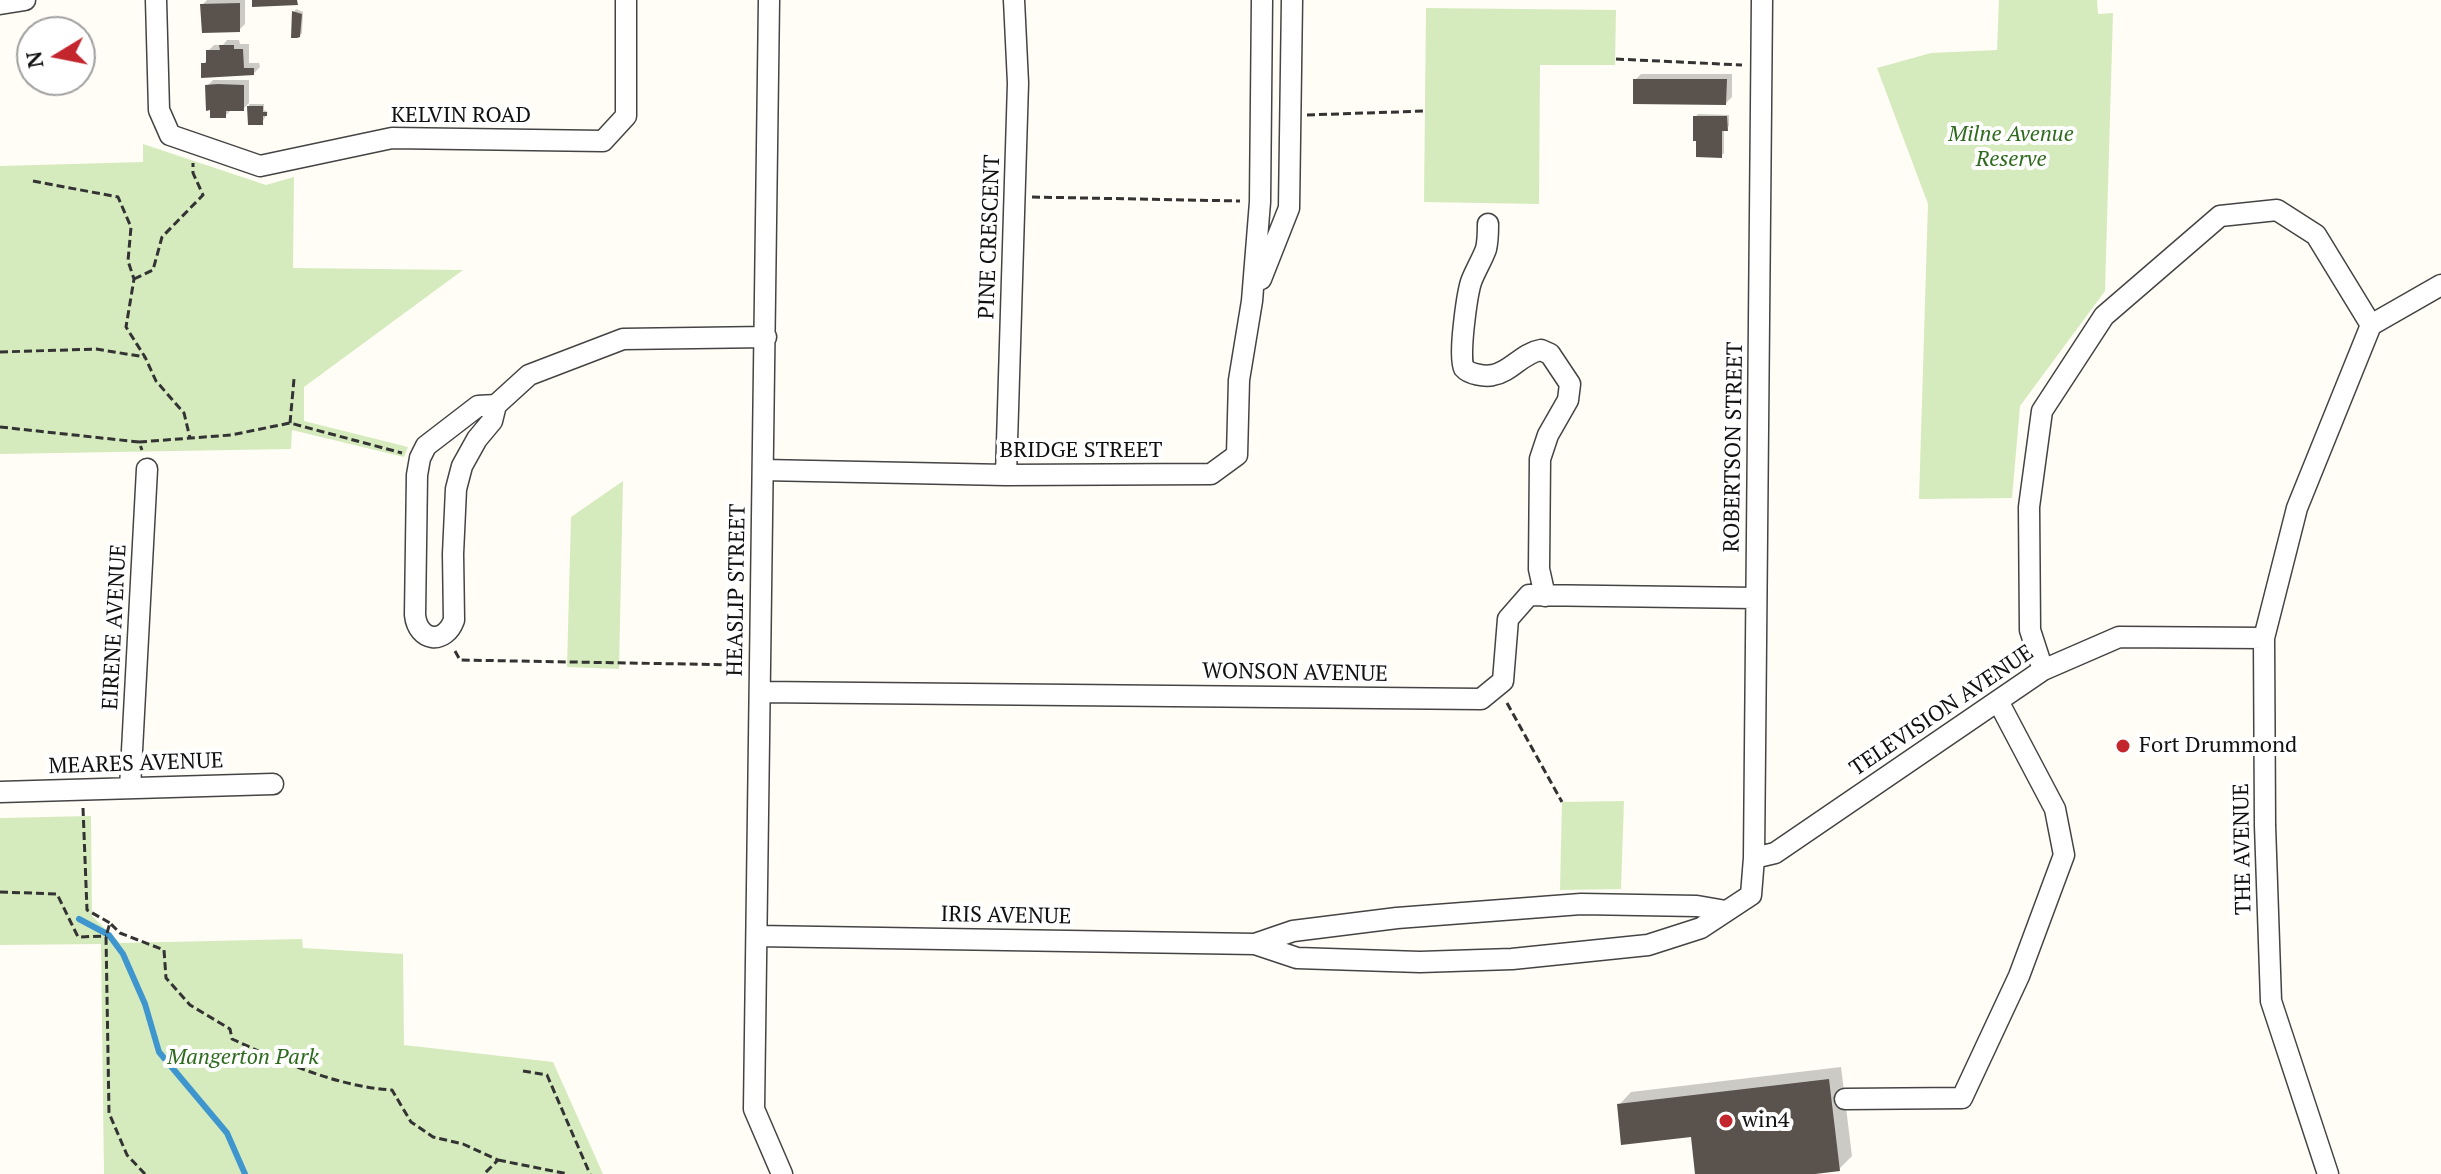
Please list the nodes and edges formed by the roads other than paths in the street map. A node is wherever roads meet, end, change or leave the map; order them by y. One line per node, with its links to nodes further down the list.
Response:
1 (25, 0): 9 (street)
2 (156, 0): 3 (street, KELVIN ROAD)
3 (626, 0)
4 (769, 0): 14 (street, HEASLIP STREET)
5 (1014, 0): 18 (street, PINE CRESCENT)
6 (1262, 0): 12 (street, BRIDGE STREET)
7 (1292, 0): 12 (street, BRIDGE STREET)
8 (1762, 0): 20 (street, ROBERTSON STREET)
9 (0, 4)
10 (1488, 224): 19 (street)
11 (2441, 285): 13 (street)
12 (1252, 301): 18 (street, BRIDGE STREET)
13 (2371, 325): 21 (street, THE AVENUE); 22 (street)
14 (766, 337): 15 (street); 17 (street, HEASLIP STREET)
15 (496, 405): 15 (street)
16 (147, 469): 26 (street, EIRENE AVENUE)
17 (763, 470): 18 (street, BRIDGE STREET); 23 (street, HEASLIP STREET)
18 (1006, 475)
19 (1545, 596): 20 (street); 23 (street, WONSON AVENUE)
20 (1755, 598): 28 (street, ROBERTSON STREET)
21 (2264, 638): 22 (street, TELEVISION AVENUE); 35 (street, THE AVENUE)
22 (2043, 670): 24 (street, TELEVISION AVENUE)
23 (760, 692): 31 (street, HEASLIP STREET)
24 (1998, 701): 28 (street, TELEVISION AVENUE); 33 (street)
25 (273, 784): 26 (street, MEARES AVENUE)
26 (130, 788): 27 (street, MEARES AVENUE)
27 (0, 792)
28 (1754, 858): 29 (street, ROBERTSON STREET)
29 (1751, 895): 30 (street, IRIS AVENUE)
30 (1726, 911): 32 (street, IRIS AVENUE); 32 (street, IRIS AVENUE)
31 (757, 936): 32 (street, IRIS AVENUE); 34 (street, HEASLIP STREET)
32 (1255, 944)
33 (1845, 1099)
34 (782, 1174)
35 (2328, 1174)

